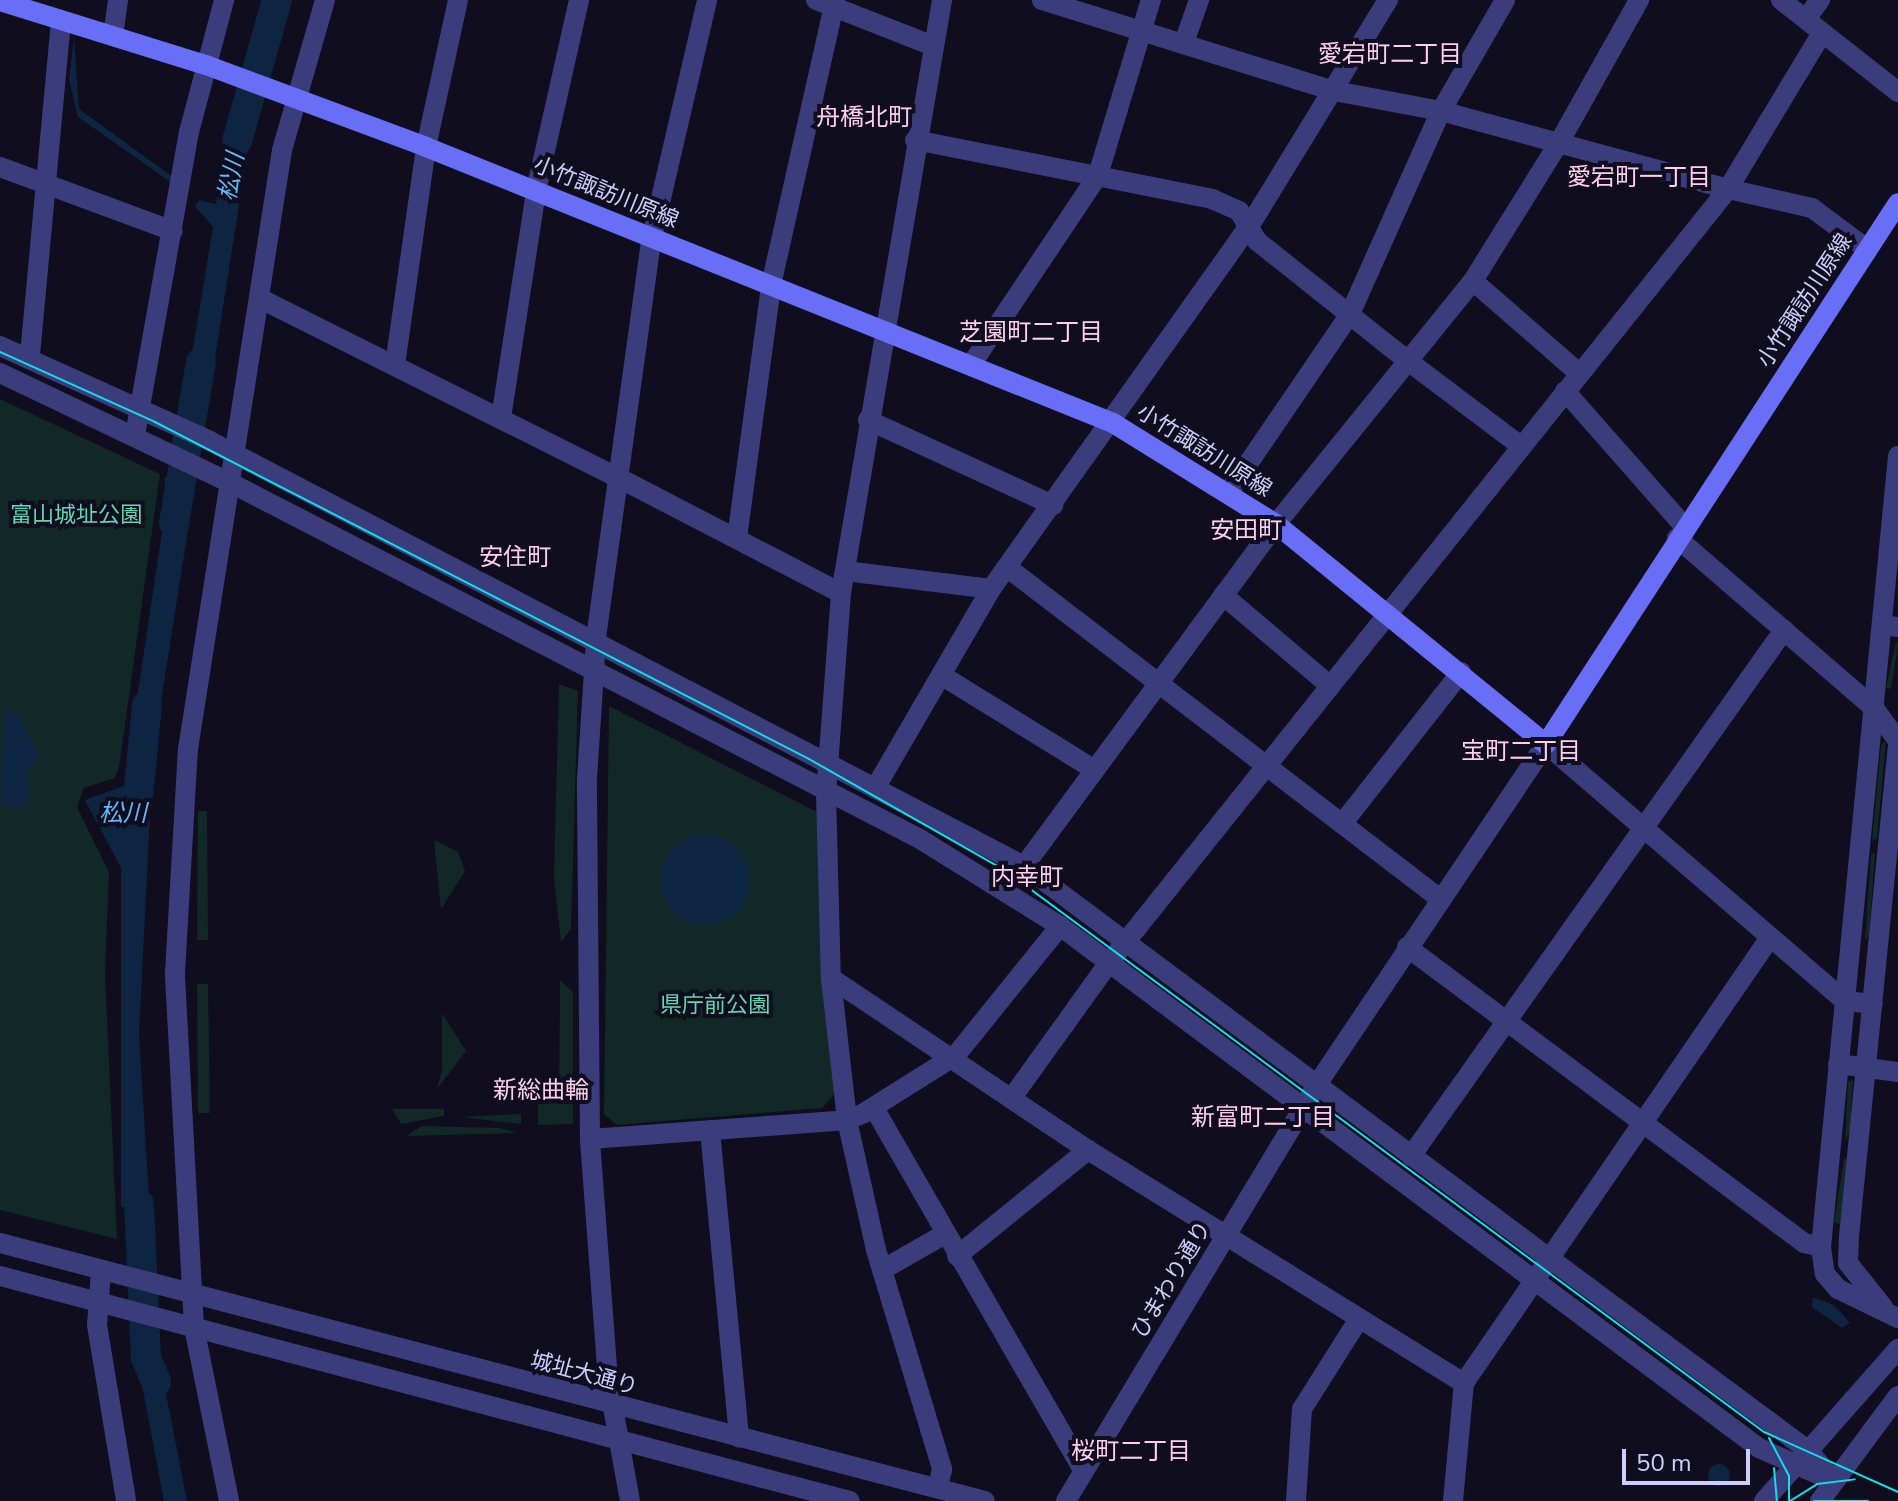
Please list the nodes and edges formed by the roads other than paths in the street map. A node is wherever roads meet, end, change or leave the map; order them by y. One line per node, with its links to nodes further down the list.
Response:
1 (118, 0): 22 (street)
2 (224, 0): 25 (street)
3 (325, 0): 28 (street)
4 (458, 0): 32 (street)
5 (579, 0): 37 (street)
6 (707, 0): 41 (street)
7 (942, 0): 24 (street)
8 (1151, 0): 20 (street)
9 (1199, 0): 23 (street)
10 (1388, 0): 26 (street)
11 (1505, 0): 29 (street)
12 (1639, 0): 31 (street)
13 (1781, 0): 18 (street)
14 (1820, 0): 18 (street)
15 (828, 2): 24 (street); 44 (street)
16 (1053, 2): 20 (street)
17 (14, 3): 19 (main road)
18 (1806, 19): 21 (street)
19 (61, 21): 22 (main road); 35 (street)
20 (1141, 30): 23 (street); 34 (street)
21 (1822, 33): 27 (street); 36 (street)
22 (113, 36): 25 (main road)
23 (1184, 43): 26 (street)
24 (931, 45): 30 (street)
25 (211, 68): 28 (main road, 小竹諏訪川原線); 40 (street)
26 (1334, 91): 29 (street); 39 (street)
27 (1898, 92)
28 (294, 98): 32 (main road, 小竹諏訪川原線); 45 (street)
29 (1441, 111): 31 (street); 46 (street)
30 (915, 140): 34 (street); 47 (street)
31 (1560, 141): 36 (street); 43 (street)
32 (426, 147): 37 (main road, 小竹諏訪川原線); 51 (street)
33 (0, 167): 35 (street)
34 (1098, 175): 39 (street); 52 (street)
35 (41, 180): 40 (street); 49 (street)
36 (1728, 189): 42 (street); 54 (street)
37 (536, 191): 41 (main road, 小竹諏訪川原線); 57 (street)
38 (1898, 203): 42 (main road, 小竹諏訪川原線)
39 (1250, 225): 46 (street); 59 (street)
40 (173, 231): 56 (street)
41 (652, 237): 44 (main road, 小竹諏訪川原線); 64 (street)
42 (1867, 249): 69 (main road, 小竹諏訪川原線)
43 (1473, 281): 50 (street); 54 (street)
44 (771, 285): 47 (main road, 小竹諏訪川原線); 70 (street)
45 (259, 298): 51 (street); 62 (street)
46 (1350, 314): 50 (street); 66 (street)
47 (882, 330): 52 (main road, 小竹諏訪川原線); 58 (street)
48 (0, 346): 49 (street)
49 (30, 355): 56 (street)
50 (1408, 361): 61 (street); 68 (street)
51 (395, 365): 57 (street)
52 (971, 365): 59 (main road, 小竹諏訪川原線)
53 (0, 373): 60 (street)
54 (1579, 373): 55 (street)
55 (1565, 391): 61 (street); 69 (street)
56 (149, 411): 60 (street); 62 (street)
57 (501, 418): 64 (street)
58 (868, 420): 67 (street); 72 (street)
59 (1113, 423): 66 (main road, 小竹諏訪川原線); 67 (street)
60 (142, 439): 65 (street)
61 (1521, 446): 76 (street)
62 (234, 454): 65 (street); 79 (street)
63 (1898, 456): 77 (street)
64 (619, 478): 70 (street); 79 (street)
65 (229, 482): 81 (street); 131 (street)
66 (1228, 493): 68 (main road, 小竹諏訪川原線)
67 (1053, 505): 71 (street)
68 (1276, 524): 75 (street); 76 (main road, 小竹諏訪川原線)
69 (1681, 533): 78 (street); 87 (main road, 小竹諏訪川原線)
70 (737, 538): 74 (street)
71 (1008, 568): 73 (street); 83 (street)
72 (845, 571): 73 (street); 74 (street)
73 (991, 589): 82 (street)
74 (841, 593): 89 (street)
75 (1223, 595): 83 (street); 84 (street)
76 (1386, 613): 80 (main road, 小竹諏訪川原線); 84 (street)
77 (1890, 626): 85 (street)
78 (1784, 630): 85 (street); 94 (street)
79 (596, 638): 81 (street); 89 (street)
80 (1461, 672): 87 (main road, 小竹諏訪川原線); 95 (street)
81 (595, 673): 93 (street); 118 (street)
82 (941, 675): 91 (street); 92 (street)
83 (1157, 682): 90 (street); 91 (street)
84 (1329, 685): 90 (street)
85 (1874, 708): 86 (street); 104 (street)
86 (1898, 741)
87 (1546, 744): 94 (street); 97 (street, ひまわり通り)
88 (1898, 748): 105 (street)
89 (827, 760): 92 (street); 93 (street)
90 (1266, 765): 95 (street); 100 (street)
91 (1093, 769): 96 (street)
92 (877, 785): 96 (street)
93 (826, 793): 98 (street); 103 (street)
94 (1646, 823): 99 (street); 106 (street)
95 (1342, 824): 97 (street)
96 (1024, 866): 100 (street)
97 (1439, 898): 101 (street, ひまわり通り)
98 (1060, 926): 102 (street); 107 (street)
99 (1769, 939): 104 (street); 115 (street)
100 (1127, 940): 102 (street); 111 (street)
101 (1407, 947): 106 (street); 111 (street, ひまわり通り)
102 (1108, 964): 112 (street); 114 (street)
103 (831, 978): 107 (street); 116 (street)
104 (1845, 1001): 105 (street); 108 (street)
105 (1873, 1004): 109 (street)
106 (1510, 1018): 115 (street); 120 (street)
107 (949, 1060): 112 (street); 113 (street)
108 (1838, 1064): 109 (street); 124 (street)
109 (1866, 1067): 110 (street); 133 (street)
110 (1898, 1072)
111 (1318, 1083): 114 (street, ひまわり通り); 120 (street)
112 (1011, 1099): 119 (street)
113 (874, 1108): 116 (street); 122 (street)
114 (1303, 1109): 121 (street, ひまわり通り); 130 (street)
115 (1646, 1119): 124 (street); 126 (street)
116 (847, 1120): 117 (street); 127 (street)
117 (710, 1130): 118 (street); 141 (street)
118 (590, 1139): 139 (street)
119 (1088, 1150): 121 (street); 125 (street)
120 (1411, 1156): 126 (street)
121 (1228, 1234): 134 (street); 144 (street, ひまわり通り)
122 (943, 1235): 125 (street); 127 (street)
123 (0, 1243): 128 (street, 城址大通り)
124 (1821, 1247): 133 (street)
125 (957, 1256): 144 (street)
126 (1549, 1258): 130 (street); 142 (street)
127 (882, 1270): 146 (street)
128 (110, 1274): 131 (street, 城址大通り); 132 (street)
129 (0, 1276): 132 (street)
130 (1536, 1281): 137 (street); 143 (street)
131 (180, 1290): 135 (street); 139 (street, 城址大通り)
132 (95, 1300): 135 (street); 147 (street)
133 (1890, 1313)
134 (1359, 1319): 137 (street); 153 (street)
135 (186, 1324): 140 (street); 148 (street)
136 (1898, 1349): 142 (street)
137 (1464, 1383): 154 (street)
138 (1898, 1396): 145 (street)
139 (613, 1407): 140 (street); 141 (street, 城址大通り)
140 (618, 1438): 149 (street); 150 (street)
141 (739, 1438): 146 (street, 城址大通り)
142 (1809, 1451): 143 (street); 145 (street)
143 (1794, 1469): 145 (street); 155 (street)
144 (1084, 1471): 152 (street, ひまわり通り)
145 (1833, 1481): 156 (street)
146 (938, 1488): 151 (street, 城址大通り)
147 (126, 1501)
148 (229, 1501)
149 (630, 1501)
150 (850, 1501)
151 (985, 1501)
152 (1066, 1501)
153 (1296, 1501)
154 (1453, 1501)
155 (1764, 1501)
156 (1820, 1501)

